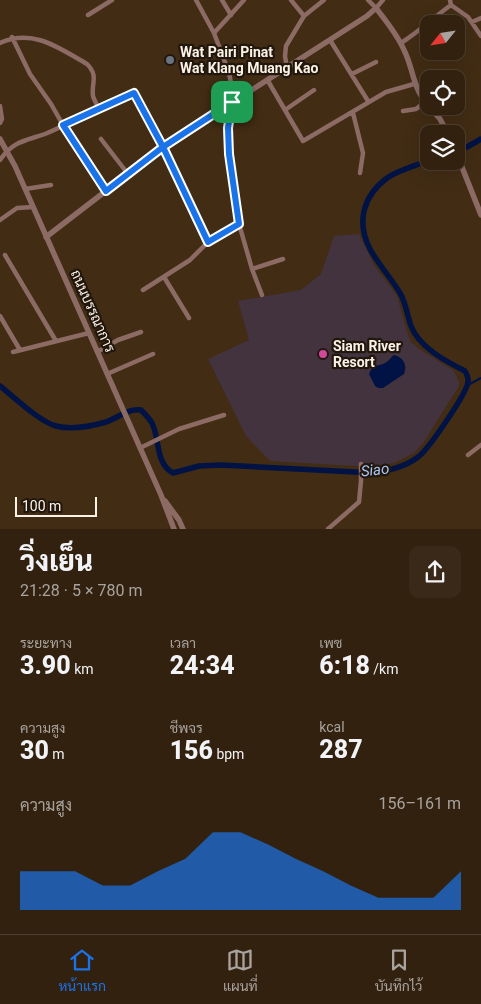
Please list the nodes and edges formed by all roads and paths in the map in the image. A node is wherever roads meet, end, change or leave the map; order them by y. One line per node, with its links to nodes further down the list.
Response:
1 (112, 0): 11 (street)
2 (196, 0): 16 (street)
3 (222, 0): 12 (street)
4 (244, 0): 12 (street)
5 (291, 0): 13 (street)
6 (324, 0): 13 (street)
7 (368, 0): 10 (street)
8 (383, 0): 10 (street)
9 (451, 3): 15 (street); 21 (street)
10 (376, 8): 19 (street); 21 (street)
11 (88, 15)
12 (231, 15): 16 (street)
13 (304, 16): 23 (street)
14 (481, 18): 15 (street)
15 (472, 22): 17 (street)
16 (214, 33): 30 (street)
17 (481, 36)
18 (12, 37): 20 (street); 32 (street); 38 (street)
19 (330, 40): 23 (street); 24 (street)
20 (0, 43)
21 (401, 43): 26 (street)
22 (376, 62): 24 (street)
23 (287, 68): 25 (street)
24 (352, 74): 29 (street)
25 (268, 80): 30 (street); 34 (street)
26 (414, 84): 28 (street); 29 (street)
27 (314, 90): 34 (street)
28 (420, 95)
29 (368, 101): 36 (street)
30 (232, 102): 41 (street); 53 (street)
31 (0, 106): 37 (street)
32 (98, 108): 38 (street); 41 (street)
33 (420, 108): 35 (street)
34 (285, 110): 36 (street)
35 (403, 111)
36 (352, 113): 45 (street)
37 (0, 123)
38 (63, 125): 42 (street); 49 (street)
39 (0, 139): 42 (street, ถนนบรรณาการ)
40 (101, 140): 46 (street)
41 (163, 147): 46 (street); 55 (street)
42 (7, 150): 43 (street); 48 (street, ถนนบรรณาการ)
43 (0, 160)
44 (464, 170): 51 (street)
45 (360, 173)
46 (128, 174): 49 (street)
47 (51, 185): 48 (street)
48 (25, 189): 50 (street, ถนนบรรณาการ)
49 (106, 191): 54 (street)
50 (32, 207): 52 (street); 54 (street, ถนนบรรณาการ)
51 (481, 215)
52 (0, 220)
53 (239, 224): 55 (street); 58 (street)
54 (46, 237): 65 (street, ถนนบรรณาการ)
55 (208, 242): 59 (street)
56 (5, 255): 66 (street)
57 (283, 259): 58 (street)
58 (252, 269): 61 (street)
59 (164, 277): 60 (street); 63 (street)
60 (144, 290)
61 (262, 295)
62 (0, 316): 67 (street)
63 (189, 318)
64 (141, 332): 69 (street)
65 (89, 333): 66 (street); 69 (street, ถนนบรรณาการ)
66 (56, 341): 67 (street)
67 (20, 350): 68 (street)
68 (13, 352)
69 (97, 352): 71 (street, ถนนบรรณาการ)
70 (153, 354): 71 (street)
71 (107, 374): 74 (street, ถนนบรรณาการ)
72 (224, 415): 74 (street)
73 (481, 445): 75 (street)
74 (140, 448): 77 (street, ถนนบรรณาการ)
75 (468, 455)
76 (360, 464): 80 (street)
77 (161, 495): 78 (street, ถนนบรรณาการ); 79 (street, ถนนบรรณาการ)
78 (174, 529)
79 (183, 529)
80 (328, 529)

